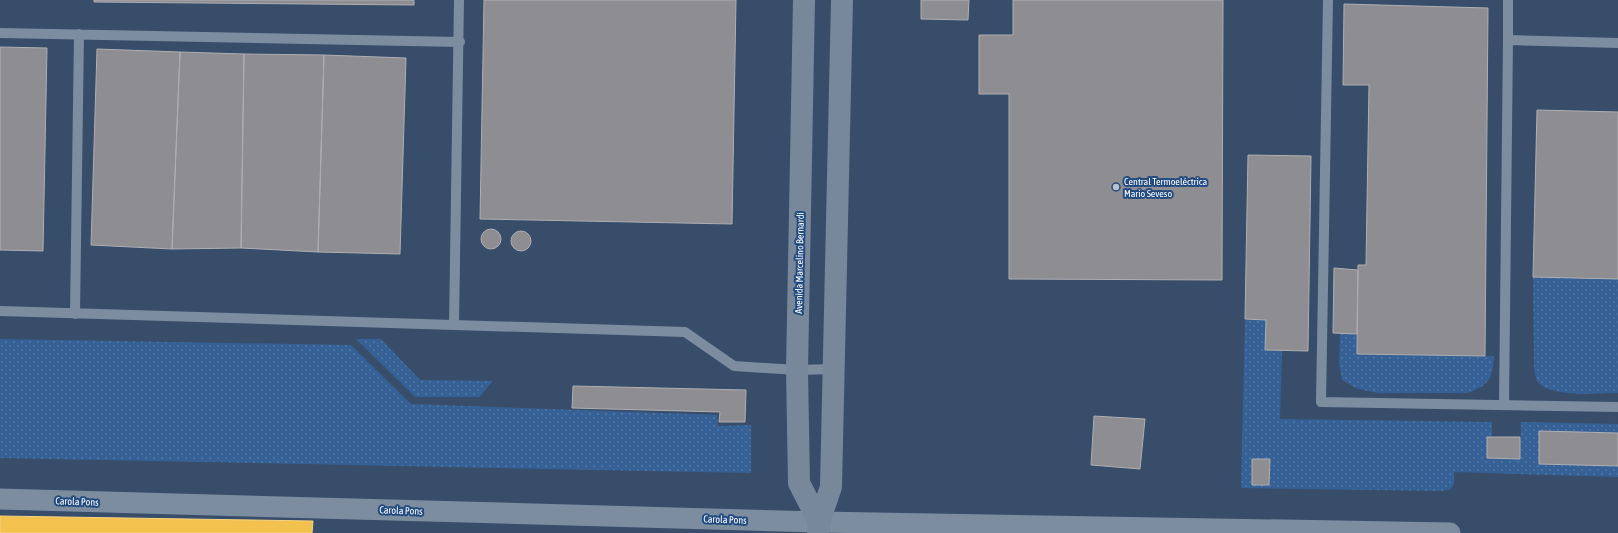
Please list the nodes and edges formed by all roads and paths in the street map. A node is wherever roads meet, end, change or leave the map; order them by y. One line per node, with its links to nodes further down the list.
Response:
1 (459, 0): 9 (lane)
2 (804, 0): 15 (main road, Avenida Marcelino Bernardi)
3 (842, 0): 14 (main road)
4 (1328, 0): 16 (lane)
5 (1508, 0): 8 (lane)
6 (0, 33): 7 (lane)
7 (79, 34): 9 (lane); 12 (lane)
8 (1508, 40): 10 (lane); 16 (lane)
9 (460, 42): 13 (lane)
10 (1618, 43)
11 (0, 311): 12 (lane)
12 (74, 314): 13 (lane)
13 (454, 325): 15 (lane)
14 (833, 369): 15 (lane); 19 (main road)
15 (797, 370): 19 (main road, Avenida Marcelino Bernardi)
16 (1504, 405): 17 (lane)
17 (1618, 407)
18 (0, 499): 19 (street, Carola Pons)
19 (819, 527): 20 (street, Carola Pons)
20 (1450, 533)

